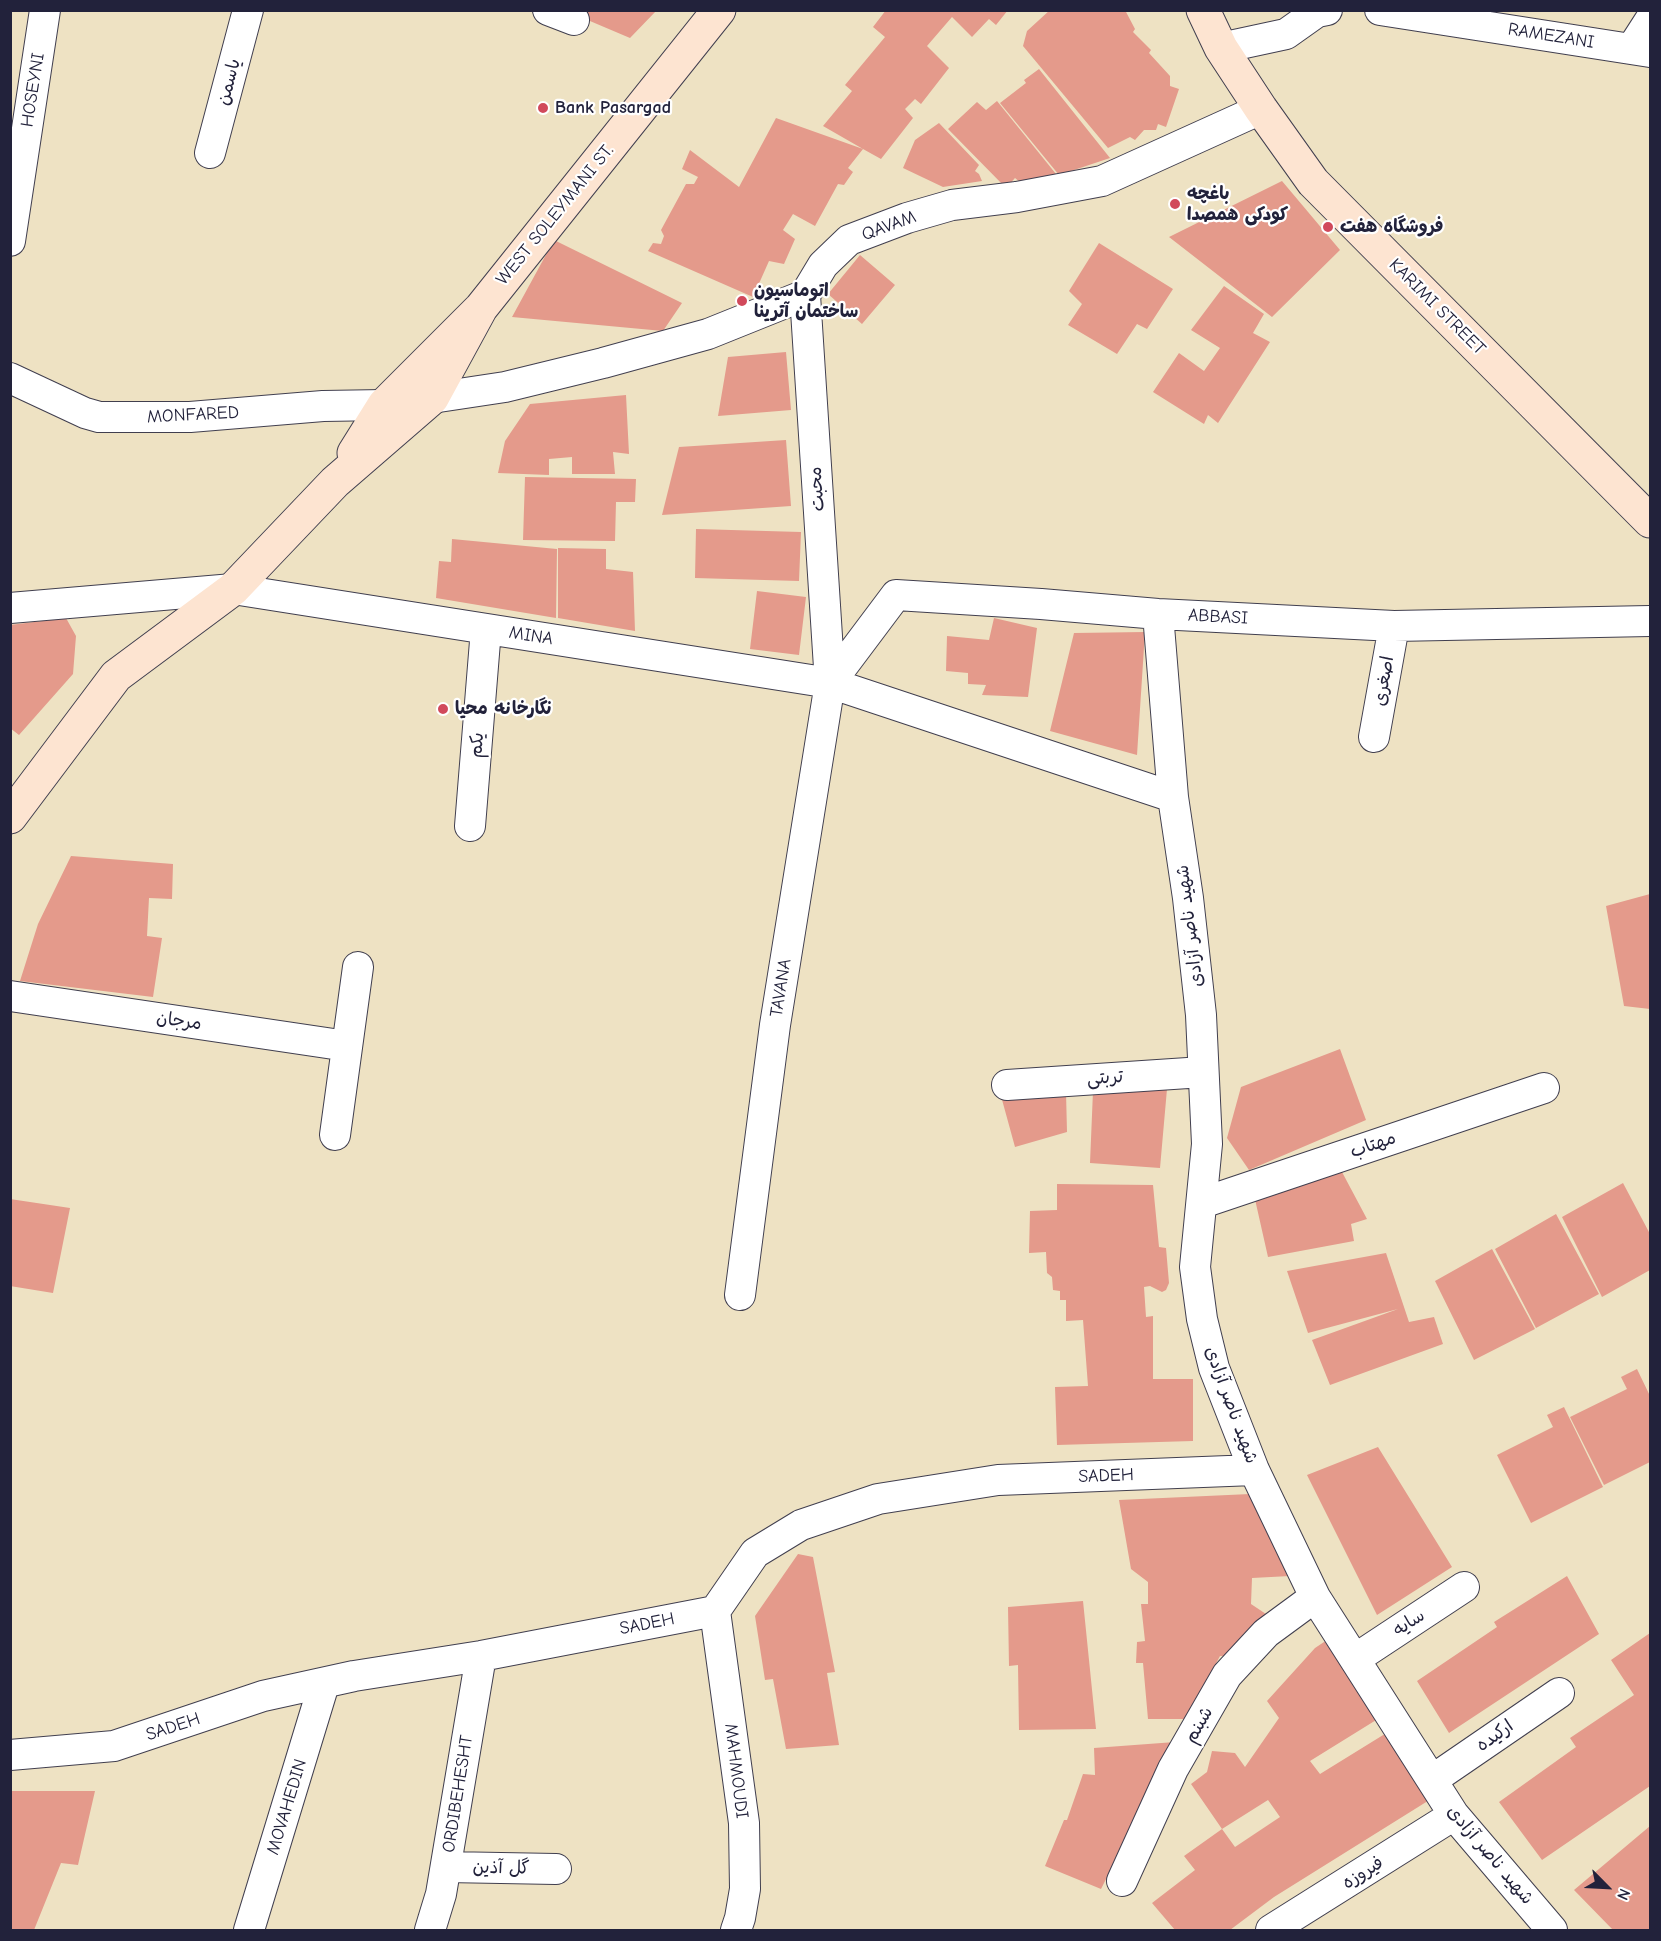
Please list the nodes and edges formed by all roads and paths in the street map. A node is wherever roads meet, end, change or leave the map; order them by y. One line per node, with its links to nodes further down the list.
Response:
1 (45, 10): 13 (street, HOSEYNI)
2 (248, 10): 12 (street, یاسمن)
3 (719, 10): 15 (main road, WEST SOLEYMANI ST.)
4 (1180, 10): 9 (main road, KARIMI STREET)
5 (1203, 10): 9 (main road, KARIMI STREET)
6 (1327, 10): 9 (street)
7 (1380, 10): 10 (street, RAMEZANI)
8 (1650, 21): 10 (street)
9 (1221, 48): 11 (main road, KARIMI STREET)
10 (1641, 50)
11 (1260, 109): 14 (street, QAVAM); 20 (main road, KARIMI STREET)
12 (210, 153)
13 (10, 241)
14 (805, 295): 17 (street); 27 (street, محبت)
15 (481, 308): 17 (main road, WEST SOLEYMANI ST.); 18 (main road, WEST SOLEYMANI ST.)
16 (10, 378): 18 (street, MONFARED)
17 (432, 398): 19 (main road, WEST SOLEYMANI ST.)
18 (384, 405): 19 (main road, WEST SOLEYMANI ST.)
19 (335, 482): 21 (main road, WEST SOLEYMANI ST.)
20 (1650, 521)
21 (233, 589): 22 (street, MINA); 26 (street, MINA); 30 (main road, WEST SOLEYMANI ST.)
22 (10, 608)
23 (1158, 614): 25 (street, ABBASI); 27 (street, ABBASI); 29 (street, شهید ناصر آزادی)
24 (1650, 621): 25 (street, ABBASI)
25 (1394, 626): 28 (street, اصغری)
26 (486, 629): 27 (street, MINA); 31 (street, یکم)
27 (830, 683): 29 (street, MINA); 40 (street, TAVANA)
28 (1374, 737)
29 (1173, 797): 35 (street, شهید ناصر آزادی)
30 (10, 818)
31 (470, 826)
32 (358, 967): 34 (street)
33 (10, 996): 34 (street, مرجان)
34 (347, 1046): 38 (street)
35 (1203, 1072): 36 (street, تربتی); 39 (street, شهید ناصر آزادی)
36 (1007, 1085)
37 (1544, 1088): 39 (street, مهتاب)
38 (335, 1135)
39 (1202, 1203): 41 (street, شهید ناصر آزادی)
40 (740, 1295)
41 (1254, 1470): 43 (street, شهید ناصر آزادی); 44 (street, SADEH)
42 (1464, 1587): 46 (street, سایه)
43 (1314, 1597): 46 (street, شهید ناصر آزادی); 54 (street, شبنم)
44 (716, 1611): 45 (street, SADEH); 57 (street, MAHMOUDI)
45 (481, 1656): 47 (street, SADEH); 52 (street, ORDIBEHESHT)
46 (1355, 1659): 50 (street, شهید ناصر آزادی)
47 (324, 1684): 49 (street, SADEH); 55 (street, MOVAHEDIN)
48 (1559, 1693): 50 (street, ارکیده)
49 (10, 1755)
50 (1432, 1780): 51 (street, شهید ناصر آزادی)
51 (1454, 1815): 58 (street, فیروزه); 59 (street, شهید ناصر آزادی)
52 (446, 1867): 53 (street, گل آذین); 56 (street, ORDIBEHESHT)
53 (556, 1869)
54 (1122, 1881)
55 (249, 1930)
56 (430, 1930)
57 (736, 1930)
58 (1271, 1930)
59 (1552, 1930)

